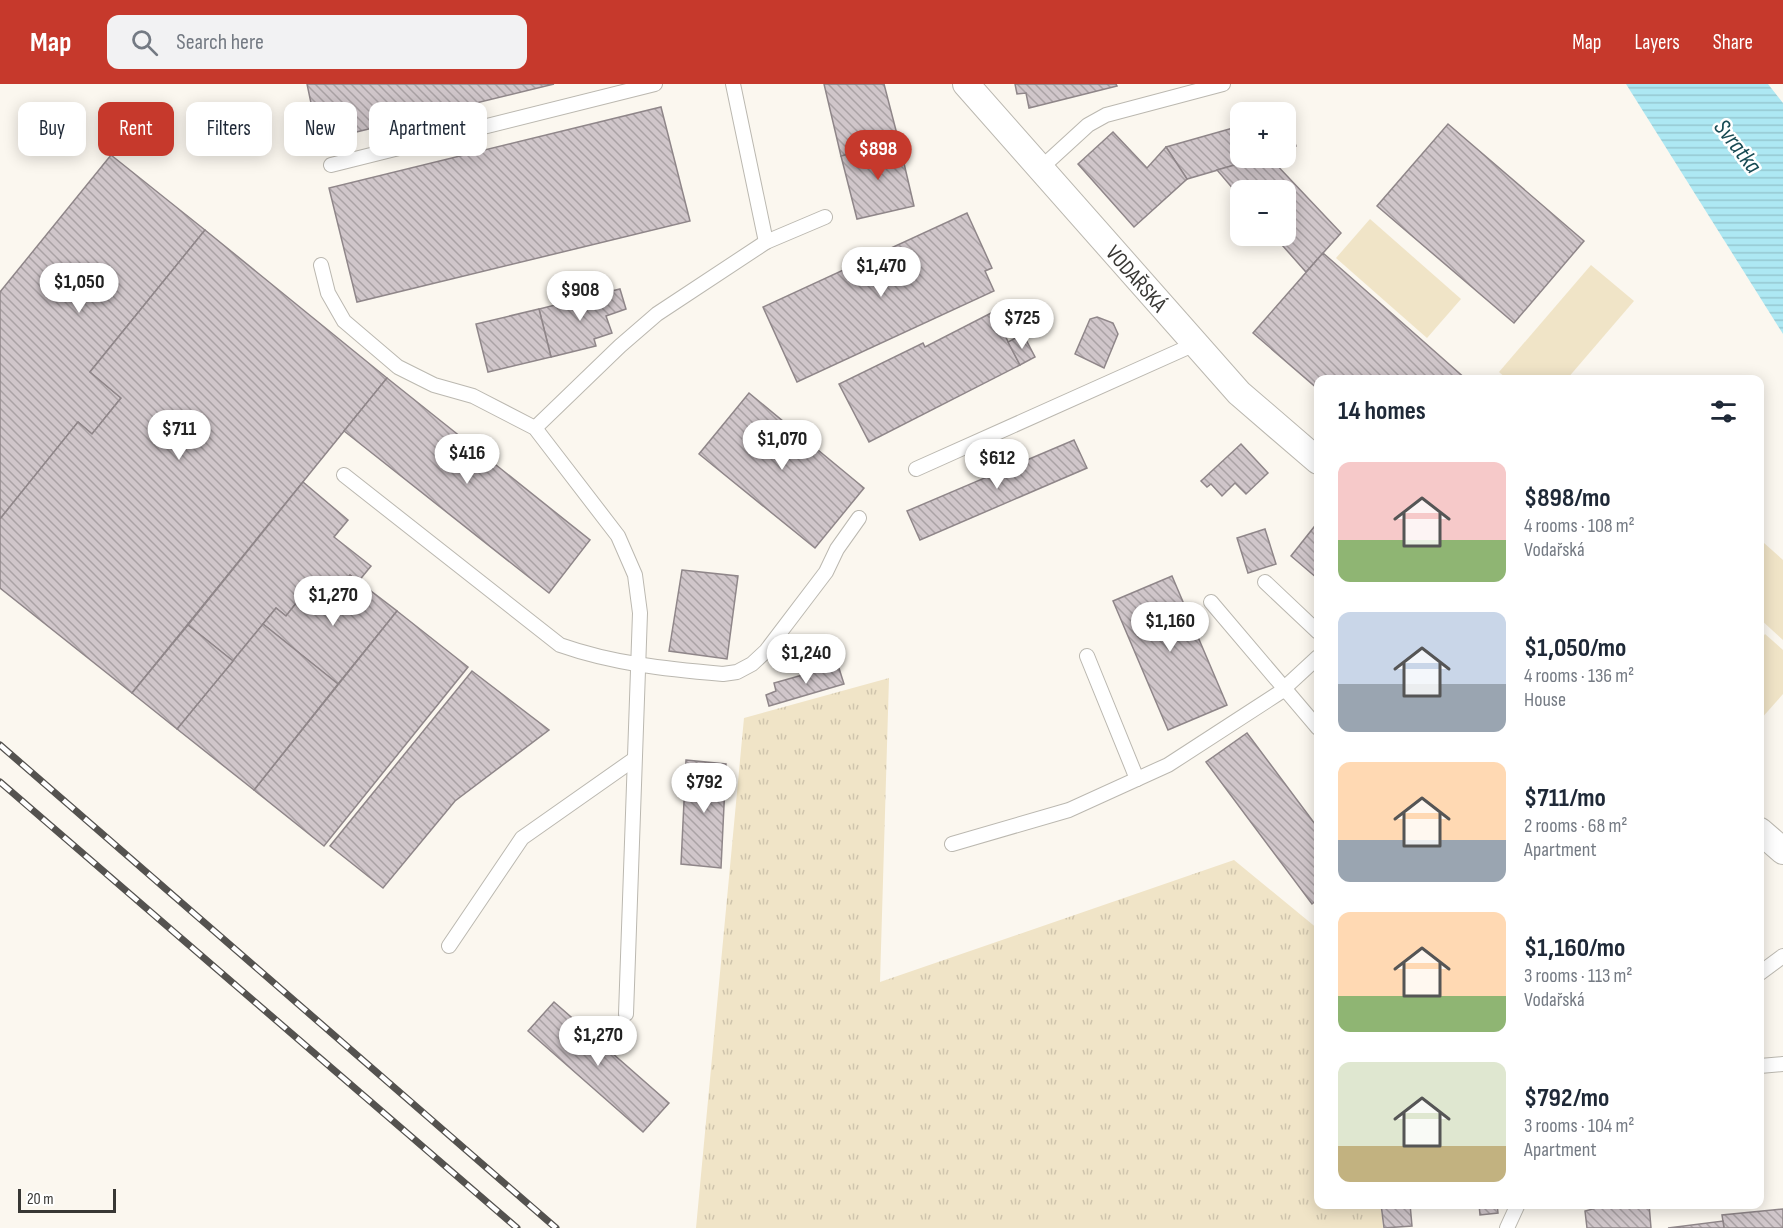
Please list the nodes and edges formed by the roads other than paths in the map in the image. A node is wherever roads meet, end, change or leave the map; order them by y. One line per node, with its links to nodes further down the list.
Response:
1 (655, 84): 5 (lane)
2 (733, 84): 8 (lane)
3 (966, 84): 6 (street, VODAŘSKÁ)
4 (1223, 84): 6 (lane)
5 (331, 165)
6 (1041, 168): 10 (street, VODAŘSKÁ)
7 (825, 217): 8 (lane)
8 (766, 242): 11 (lane)
9 (321, 265): 11 (lane)
10 (1195, 344): 12 (street, VODAŘSKÁ); 13 (lane)
11 (535, 428): 21 (lane)
12 (1314, 457)
13 (916, 469)
14 (344, 475): 21 (lane)
15 (859, 518): 21 (lane)
16 (1264, 582): 18 (lane)
17 (1210, 602): 22 (lane)
18 (1314, 629)
19 (1087, 656): 25 (lane)
20 (1314, 661): 22 (lane)
21 (638, 666): 24 (lane)
22 (1285, 689): 23 (lane); 25 (lane)
23 (1314, 723)
24 (633, 760): 27 (lane); 30 (lane)
25 (1137, 779): 26 (lane)
26 (952, 844)
27 (449, 946)
28 (1783, 956): 29 (lane)
29 (1764, 970)
30 (626, 1014)
31 (1783, 1064): 32 (lane)
32 (1764, 1066)
33 (1516, 1209): 34 (lane)
34 (1507, 1228)

